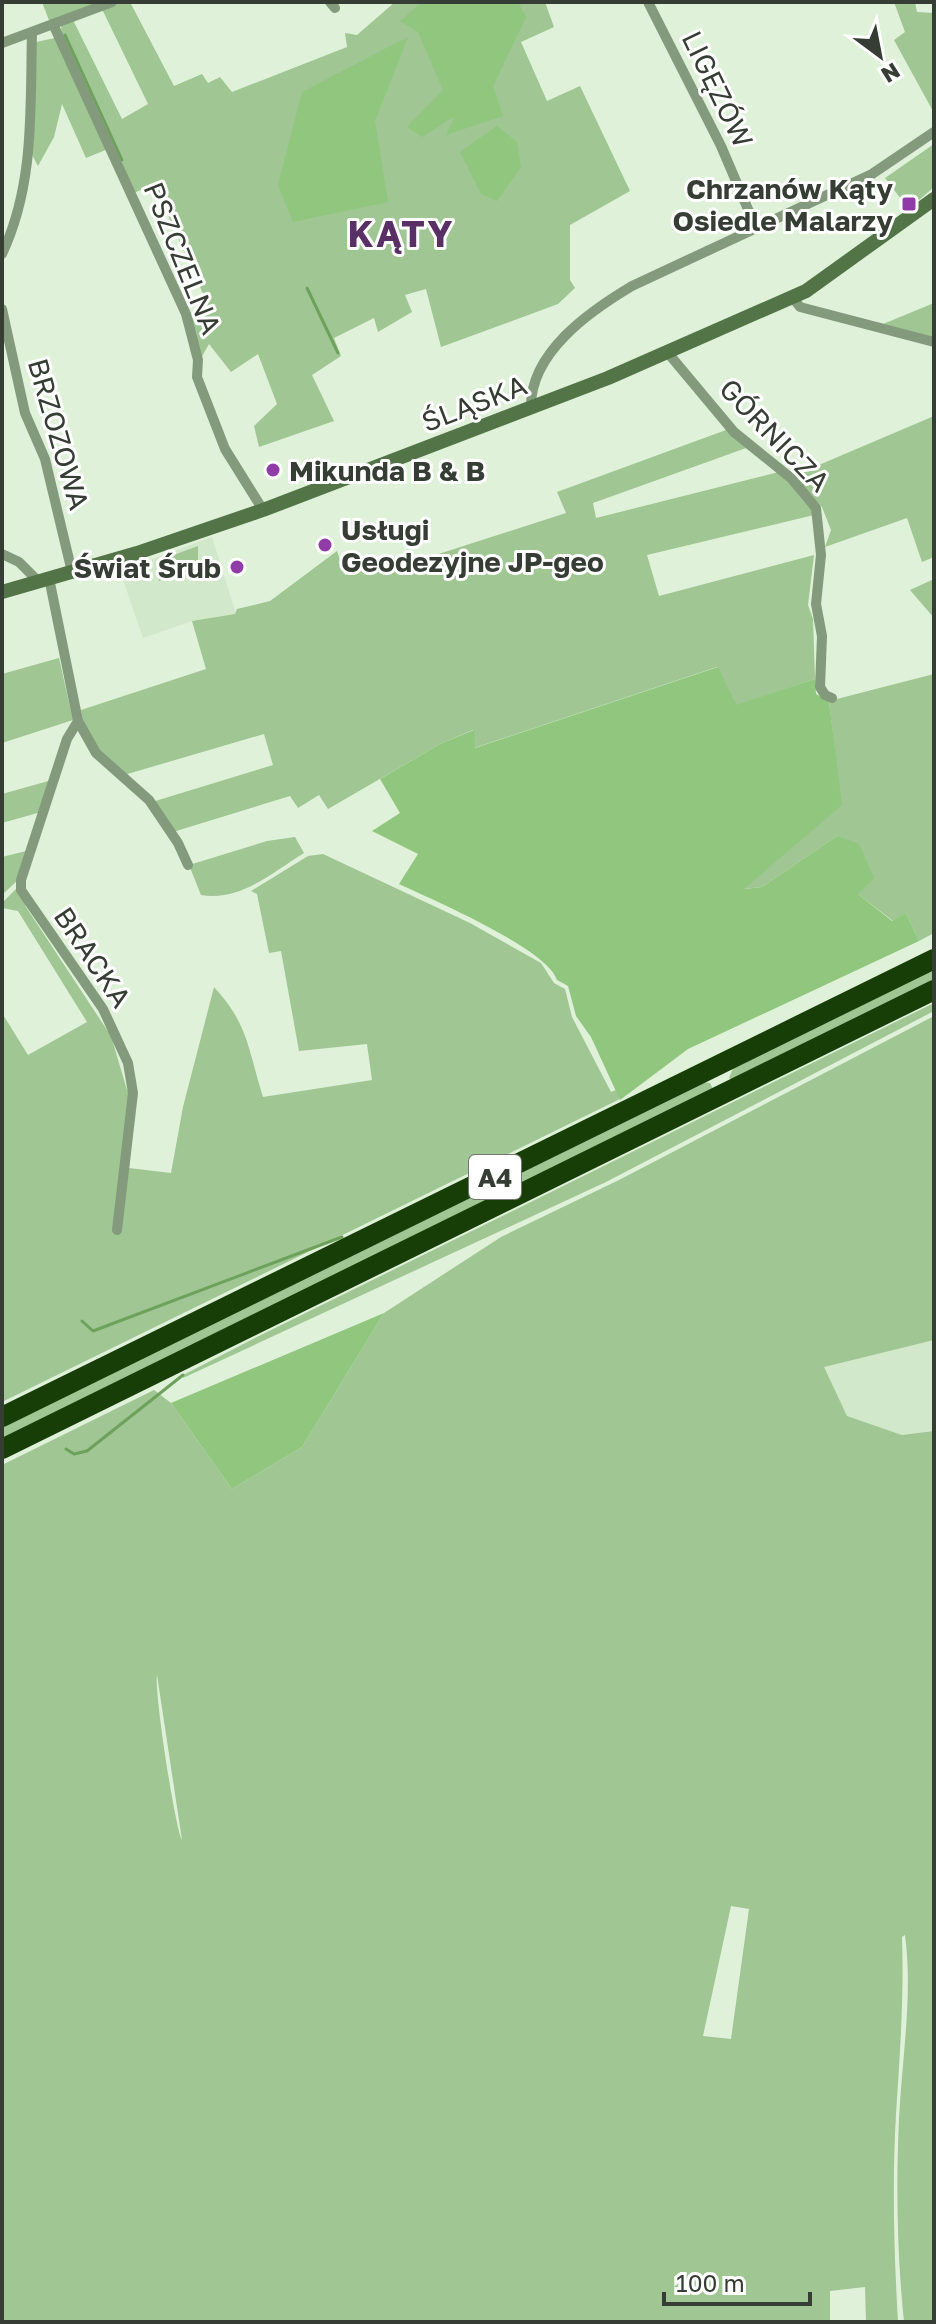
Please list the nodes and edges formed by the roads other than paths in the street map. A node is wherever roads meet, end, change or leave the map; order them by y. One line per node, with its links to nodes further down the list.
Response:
1 (112, 2): 3 (street)
2 (648, 2): 8 (street, LIGĘZÓW)
3 (53, 24): 4 (street); 15 (street, PSZCZELNA)
4 (32, 33): 5 (street); 9 (street)
5 (2, 43)
6 (934, 132): 8 (street)
7 (934, 199): 10 (main road, ŚLĄSKA)
8 (756, 228): 14 (street)
9 (2, 254)
10 (793, 298): 12 (street); 13 (main road, ŚLĄSKA)
11 (2, 309): 17 (street, BRZOZOWA)
12 (934, 342)
13 (668, 353): 14 (main road, ŚLĄSKA); 20 (street, GÓRNICZA)
14 (531, 409): 15 (main road, ŚLĄSKA)
15 (263, 510): 17 (main road, ŚLĄSKA)
16 (2, 554): 18 (street)
17 (72, 572): 18 (main road, ŚLĄSKA)
18 (44, 580): 19 (main road, ŚLĄSKA); 21 (street)
19 (2, 592)
20 (832, 698)
21 (78, 721): 22 (street); 25 (street, BRACKA)
22 (188, 865)
23 (934, 959): 26 (highway, A4)
24 (934, 990): 27 (highway, A4)
25 (117, 1230)
26 (4, 1416)
27 (11, 1444)

